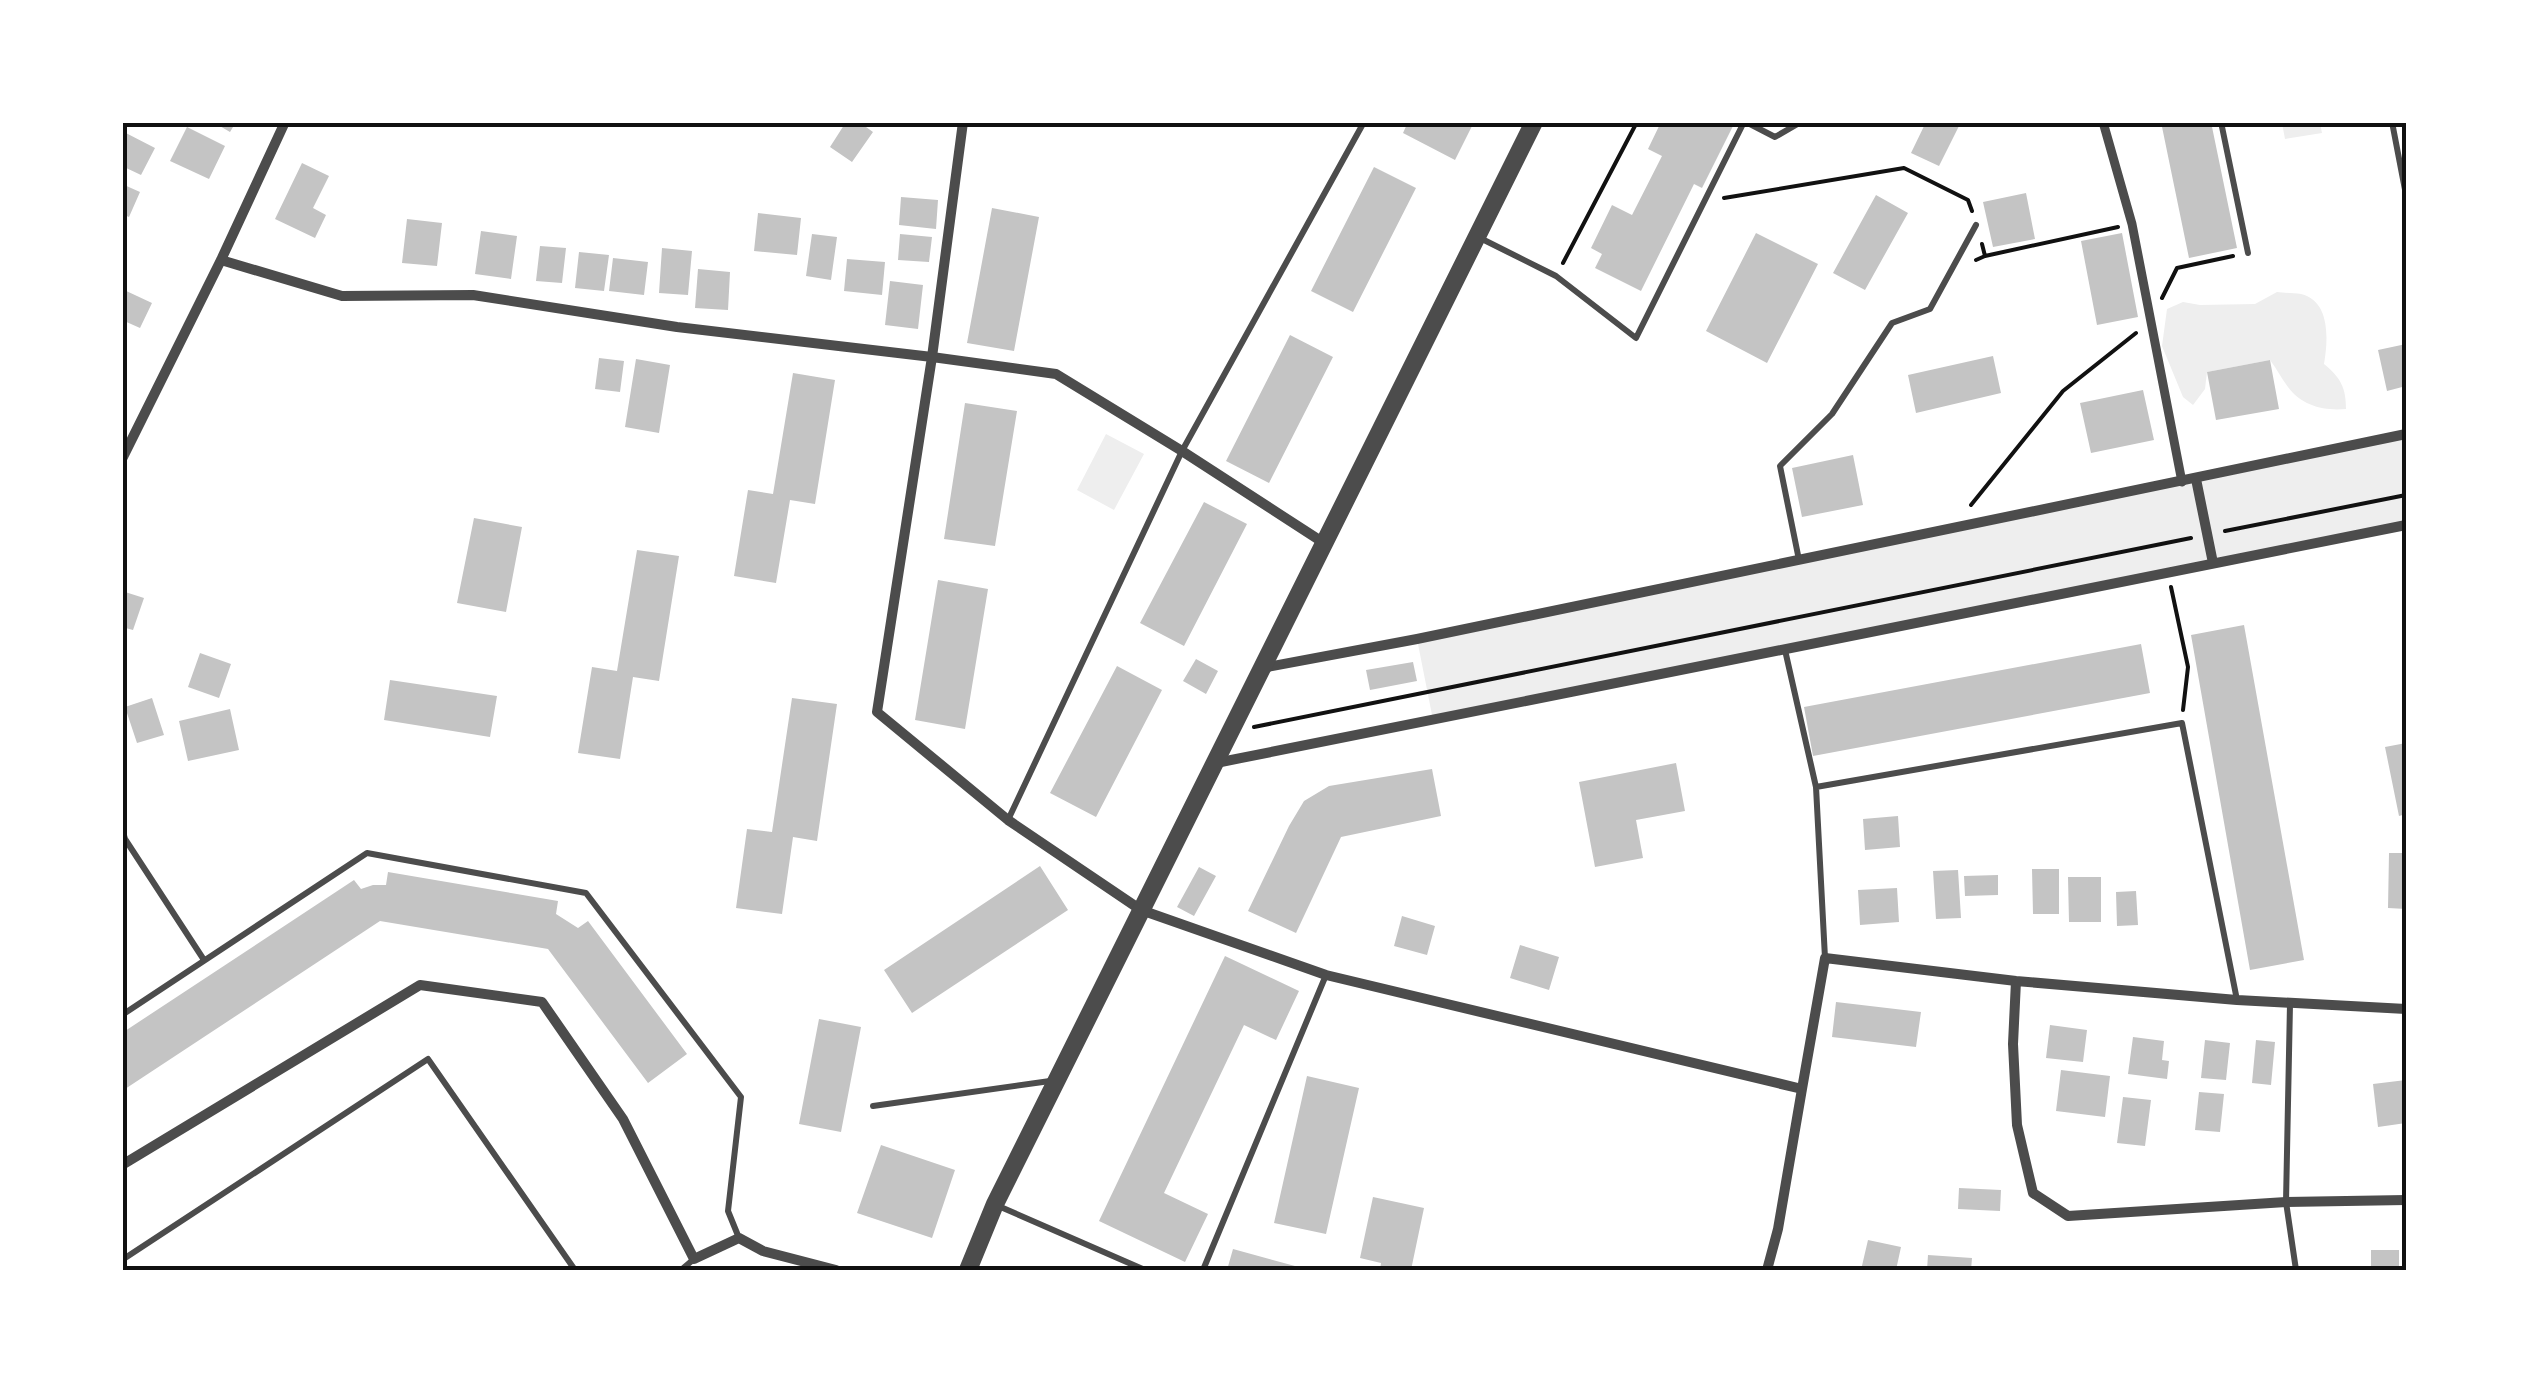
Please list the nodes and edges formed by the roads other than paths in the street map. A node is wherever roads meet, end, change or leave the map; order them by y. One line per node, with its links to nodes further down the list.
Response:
1 (285, 122): 14 (street)
2 (963, 122): 15 (street)
3 (1364, 122): 17 (lane)
4 (1534, 122): 12 (street)
5 (1745, 122): 6 (lane); 12 (lane)
6 (1801, 122)
7 (2103, 122): 20 (street)
8 (2221, 122): 13 (lane)
9 (2392, 122): 10 (lane)
10 (2406, 195)
11 (1976, 226): 23 (lane)
12 (1477, 236): 22 (street)
13 (2248, 253)
14 (221, 260): 15 (street); 18 (street)
15 (932, 357): 17 (street); 29 (street)
16 (2406, 434): 19 (street)
17 (1182, 451): 22 (street); 29 (lane)
18 (122, 459)
19 (2196, 480): 20 (street); 24 (street)
20 (2182, 482): 23 (street)
21 (2406, 525): 24 (street)
22 (1324, 543): 26 (street)
23 (1799, 561): 26 (street)
24 (2213, 564): 25 (street)
25 (1785, 649): 27 (street); 28 (lane)
26 (1262, 668): 27 (street)
27 (1214, 763): 31 (street)
28 (1816, 787): 32 (lane); 36 (lane)
29 (1008, 820): 31 (street)
30 (122, 828): 33 (lane)
31 (1142, 910): 34 (street); 40 (street)
32 (1825, 958): 35 (street); 41 (street)
33 (204, 960): 39 (lane); 47 (lane)
34 (1326, 975): 41 (street); 55 (lane)
35 (2016, 981): 36 (street); 45 (street)
36 (2237, 1000): 37 (street)
37 (2290, 1004): 38 (street); 45 (lane)
38 (2406, 1010)
39 (122, 1016)
40 (1056, 1080): 42 (lane); 46 (street)
41 (1802, 1089): 56 (street)
42 (873, 1106)
43 (122, 1165): 48 (street)
44 (2406, 1200): 45 (street)
45 (2286, 1202): 57 (lane)
46 (995, 1204): 53 (street); 54 (lane)
47 (739, 1238): 48 (street); 52 (street)
48 (694, 1259): 51 (lane)
49 (122, 1260): 50 (lane)
50 (575, 1270)
51 (681, 1270)
52 (836, 1270)
53 (968, 1270)
54 (1145, 1270)
55 (1203, 1270)
56 (1767, 1270)
57 (2296, 1270)

